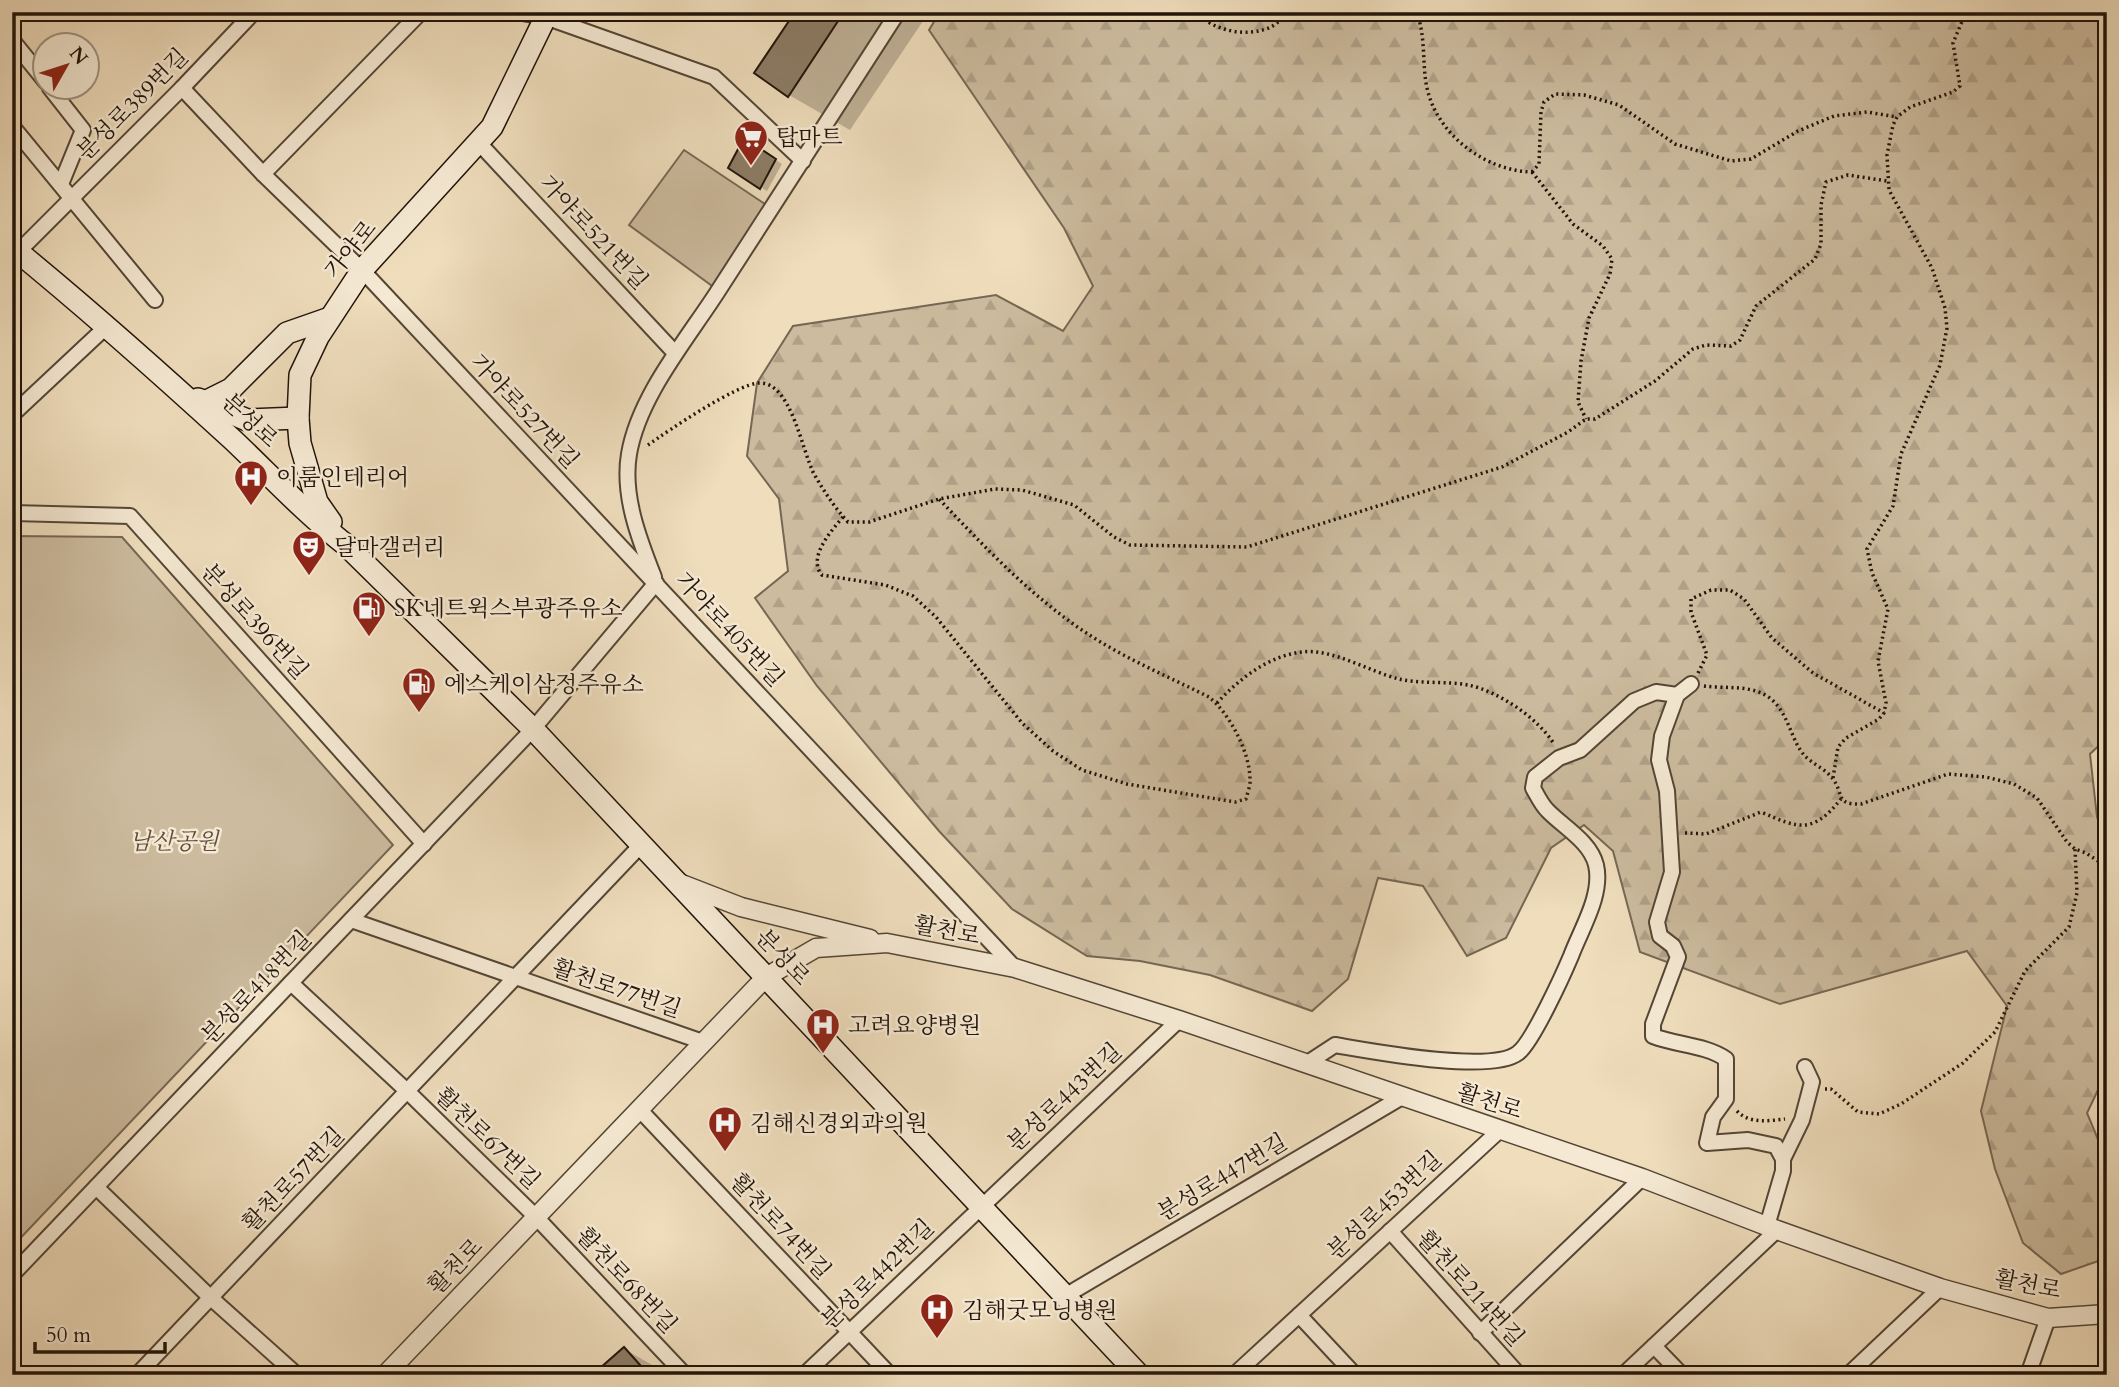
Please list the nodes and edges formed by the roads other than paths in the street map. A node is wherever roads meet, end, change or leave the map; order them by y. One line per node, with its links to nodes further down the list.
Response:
1 (254, 12): 8 (street, 분성로389번길)
2 (421, 12): 13 (street)
3 (516, 12): 5 (street)
4 (898, 12): 12 (street, 가야로405번길)
5 (546, 14): 11 (main road, 가야로); 12 (street)
6 (12, 40): 7 (street)
7 (32, 65)
8 (182, 88): 13 (street, 가야로527번길); 15 (street, 분성로389번길)
9 (61, 102): 14 (street)
10 (12, 126): 14 (street)
11 (479, 143): 17 (main road, 가야로); 21 (street, 가야로521번길)
12 (803, 161): 21 (street, 가야로405번길)
13 (262, 174): 17 (street, 가야로527번길)
14 (61, 184): 15 (street)
15 (71, 197): 16 (street, 분성로389번길); 18 (street)
16 (14, 252): 20 (main road, 분성로)
17 (362, 270): 19 (main road, 가야로); 28 (street, 가야로527번길)
18 (155, 300)
19 (330, 318): 23 (main road); 25 (main road, 가야로)
20 (107, 326): 22 (main road, 분성로); 24 (street)
21 (675, 353): 28 (street, 가야로405번길)
22 (180, 391): 23 (main road); 27 (main road, 분성로)
23 (205, 402): 25 (main road)
24 (12, 415)
25 (298, 418): 27 (main road, 가야로)
26 (12, 513): 32 (street, 분성로396번길)
27 (346, 545): 31 (main road, 분성로)
28 (656, 583): 31 (street); 37 (street, 가야로405번길)
29 (1691, 684): 30 (street)
30 (1677, 695): 43 (street); 49 (street)
31 (533, 729): 32 (street, 분성로418번길); 33 (main road, 분성로)
32 (424, 844): 35 (street, 분성로418번길)
33 (642, 845): 34 (main road, 분성로); 38 (street, 활천로77번길)
34 (675, 881): 36 (street); 39 (main road, 분성로)
35 (351, 920): 38 (street, 활천로77번길); 40 (street, 분성로418번길)
36 (887, 943): 37 (street, 활천로); 39 (street, 활천로)
37 (1015, 968): 41 (street, 활천로)
38 (516, 977): 42 (street, 활천로77번길); 45 (street, 활천로67번길)
39 (766, 977): 42 (street, 활천로); 52 (main road, 분성로)
40 (291, 983): 45 (street, 활천로67번길); 51 (street, 분성로418번길)
41 (1179, 1020): 43 (street, 활천로); 52 (street, 분성로443번길)
42 (703, 1042): 47 (street, 활천로)
43 (1306, 1064): 46 (street, 활천로)
44 (1805, 1068): 49 (street)
45 (407, 1091): 53 (street, 활천로67번길); 59 (street, 활천로57번길)
46 (1402, 1097): 48 (street, 활천로); 58 (street, 분성로447번길)
47 (639, 1109): 53 (street, 활천로); 63 (street, 활천로74번길)
48 (1500, 1130): 50 (street, 활천로); 55 (street, 분성로453번길)
49 (1783, 1159): 54 (street)
50 (1642, 1178): 54 (street, 활천로); 64 (street)
51 (96, 1187): 56 (street, 분성로418번길); 59 (street)
52 (981, 1206): 58 (main road, 분성로); 63 (street, 분성로442번길)
53 (536, 1217): 68 (street, 활천로); 69 (street, 활천로68번길)
54 (1772, 1228): 57 (street, 활천로); 65 (street)
55 (1390, 1231): 61 (street, 분성로453번길); 64 (street, 활천로214번길)
56 (12, 1275)
57 (1940, 1288): 62 (street, 활천로); 78 (street)
58 (1065, 1296): 72 (main road, 분성로)
59 (211, 1298): 66 (street, 활천로57번길); 67 (street)
60 (2107, 1314): 62 (street, 활천로)
61 (1299, 1315): 73 (street, 분성로453번길); 74 (street)
62 (2048, 1318): 79 (street)
63 (850, 1331): 70 (street, 분성로442번길); 71 (street, 활천로74번길)
64 (1480, 1333): 75 (street, 활천로214번길)
65 (1654, 1346): 76 (street); 77 (street)
66 (137, 1375)
67 (297, 1375)
68 (385, 1375)
69 (685, 1375)
70 (804, 1375)
71 (890, 1375)
72 (1139, 1375)
73 (1234, 1375)
74 (1355, 1375)
75 (1519, 1375)
76 (1623, 1375)
77 (1682, 1375)
78 (1848, 1375)
79 (2028, 1375)

